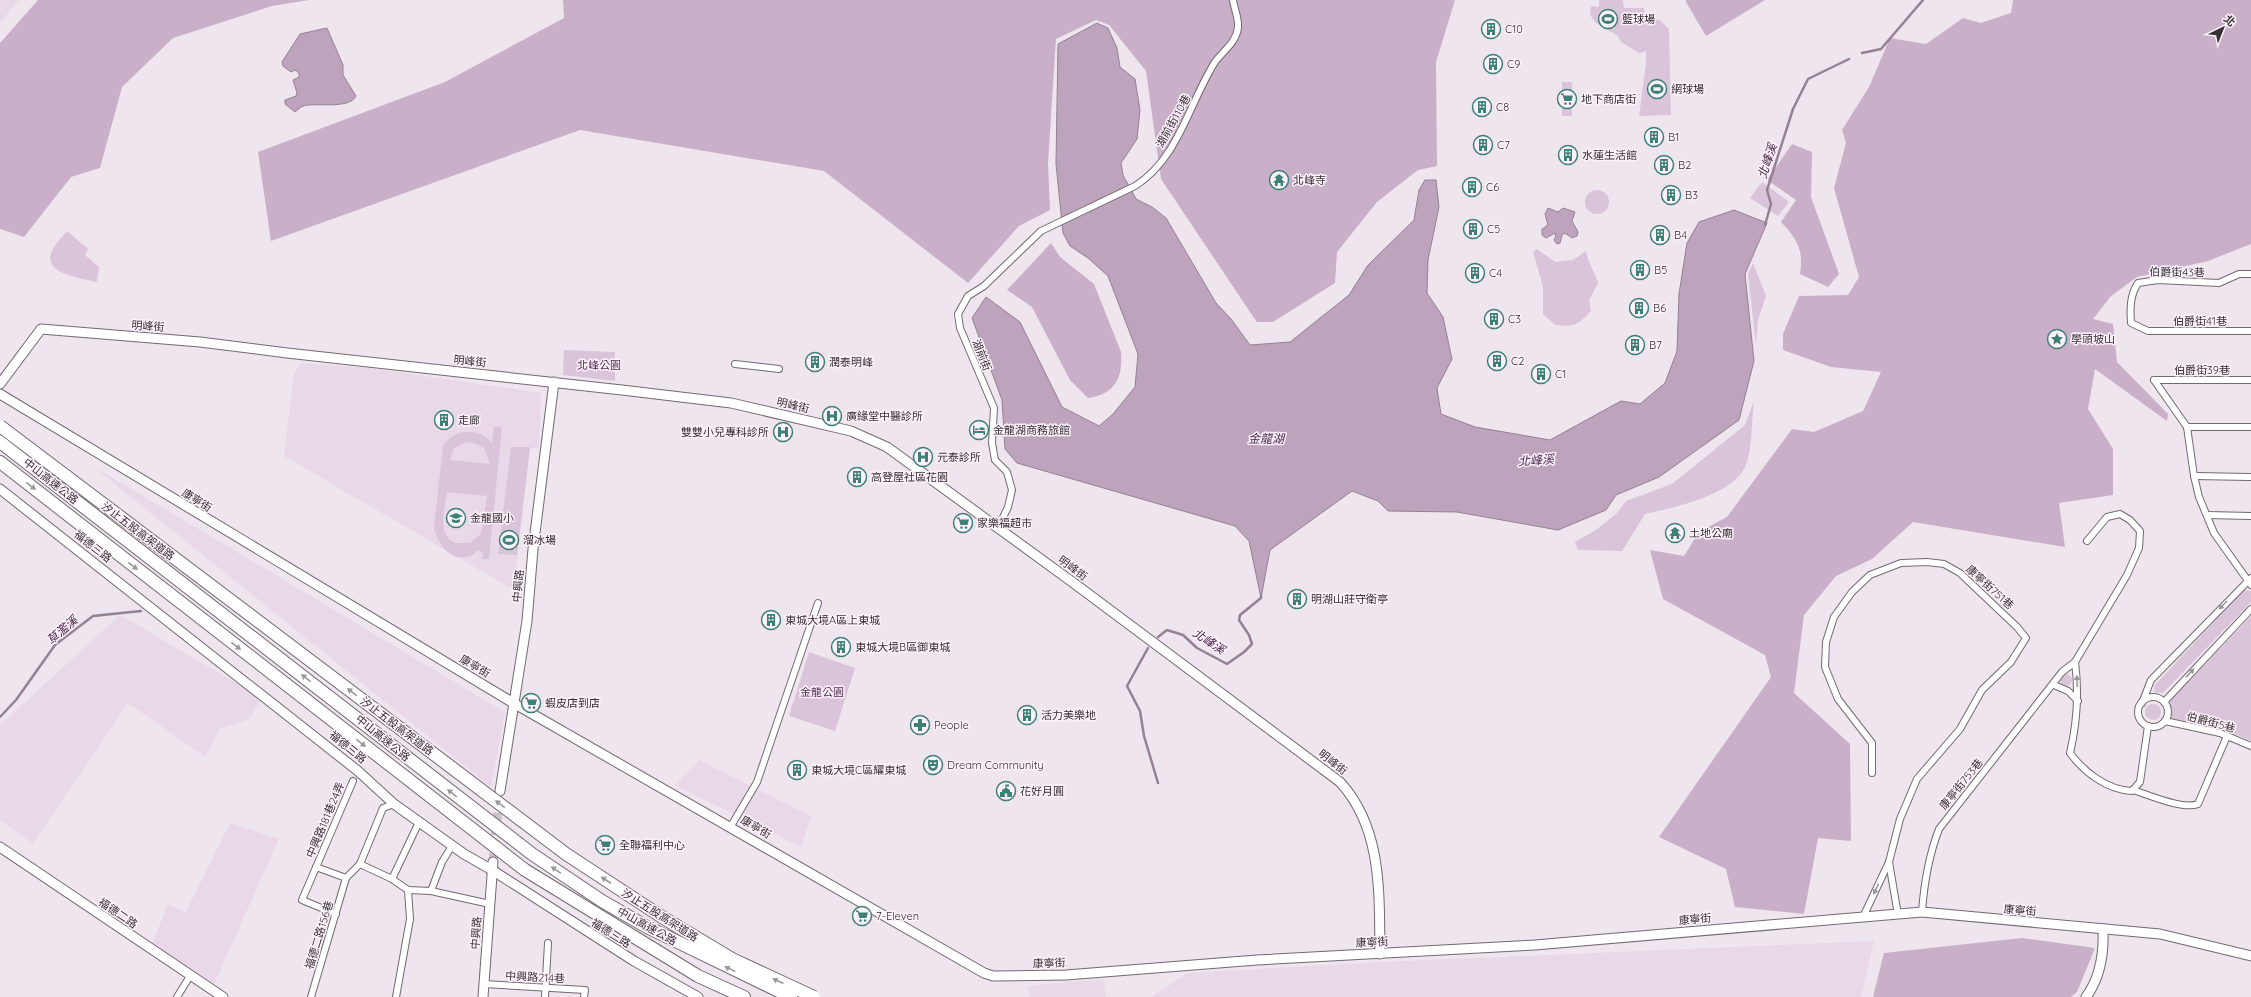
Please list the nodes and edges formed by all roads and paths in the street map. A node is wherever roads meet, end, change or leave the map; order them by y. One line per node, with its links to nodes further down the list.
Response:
1 (1233, 0): 2 (street, 湖前街110巷)
2 (1056, 224): 22 (street, 湖前街)
3 (2251, 274): 4 (street, 伯爵街43巷)
4 (2148, 331): 5 (street, 伯爵街41巷)
5 (2251, 331)
6 (735, 364): 7 (street)
7 (779, 369)
8 (2251, 380): 13 (street, 伯爵街39巷)
9 (554, 382): 10 (street, 明峰街); 22 (street, 明峰街); 32 (street, 中興路)
10 (0, 384)
11 (0, 394): 32 (street, 康寧街)
12 (0, 426): 76 (highway, 汐止五股高架道路, one-way to 12, bridge)
13 (2187, 427): 14 (street); 17 (street)
14 (2251, 427)
15 (0, 442): 75 (highway, 中山高速公路, one-way to 15, bridge)
16 (0, 462): 74 (highway, 中山高速公路, one-way to 74)
17 (2194, 476): 18 (street); 20 (street)
18 (2251, 477)
19 (0, 489): 41 (street, 福德三路)
20 (2207, 515): 21 (street); 24 (street)
21 (2251, 516)
22 (998, 528): 61 (street, 明峰街)
23 (2087, 541): 27 (street)
24 (2250, 581): 31 (street, one-way to 31)
25 (818, 603): 43 (street)
26 (2251, 609): 30 (street, one-way to 26)
27 (2075, 662): 28 (street, 康寧街753巷); 29 (street, one-way to 27)
28 (2054, 685): 29 (street); 55 (street, 康寧街753巷)
29 (2078, 700): 39 (street)
30 (2164, 702): 31 (street); 33 (street)
31 (2142, 703): 34 (street)
32 (515, 704): 40 (street, 中興路); 43 (street, 康寧街)
33 (2165, 721): 34 (street); 35 (street, 伯爵街5巷)
34 (2148, 726): 39 (street)
35 (2227, 736): 36 (street, 伯爵街5巷); 39 (street)
36 (2251, 746)
37 (1872, 773): 46 (street, 康寧街751巷)
38 (353, 781): 49 (street, 中興路181巷24弄)
39 (2134, 790)
40 (500, 791)
41 (394, 804): 42 (street, 福德三路); 47 (street)
42 (419, 822): 44 (street, 福德三路); 51 (street)
43 (731, 826): 61 (street, 康寧街)
44 (452, 846): 48 (street, 福德三路); 53 (street)
45 (0, 847): 63 (street, 福德二路)
46 (1889, 862): 57 (street, 康寧街751巷); 58 (street, 康寧街751巷, one-way to 58)
47 (360, 864): 50 (street); 51 (street)
48 (492, 866): 54 (street, 中興路); 73 (street, 福德三路)
49 (316, 867): 50 (street); 56 (street, 中興路181巷24弄)
50 (346, 878): 56 (street, 福德二路156巷)
51 (392, 879): 52 (street)
52 (408, 890): 53 (street); 69 (street)
53 (431, 891): 54 (street)
54 (490, 904): 64 (street, 中興路)
55 (1922, 912): 57 (street, 康寧街); 59 (street, 康寧街)
56 (336, 914): 68 (street, 福德二路156巷)
57 (1898, 915): 58 (street, 康寧街)
58 (1863, 917): 61 (street, 康寧街)
59 (2103, 929): 62 (street, 康寧街); 77 (street)
60 (548, 943): 65 (street)
61 (1380, 954)
62 (2251, 956)
63 (190, 976): 66 (street); 67 (street, 福德二路)
64 (484, 984): 65 (street, 中興路214巷); 70 (street, 中興路)
65 (546, 987): 71 (street); 72 (street, 中興路214巷)
66 (177, 997)
67 (223, 997)
68 (311, 997)
69 (396, 997)
70 (483, 997)
71 (545, 997)
72 (584, 997)
73 (698, 997)
74 (744, 997)
75 (791, 997)
76 (814, 997)
77 (2086, 997)

